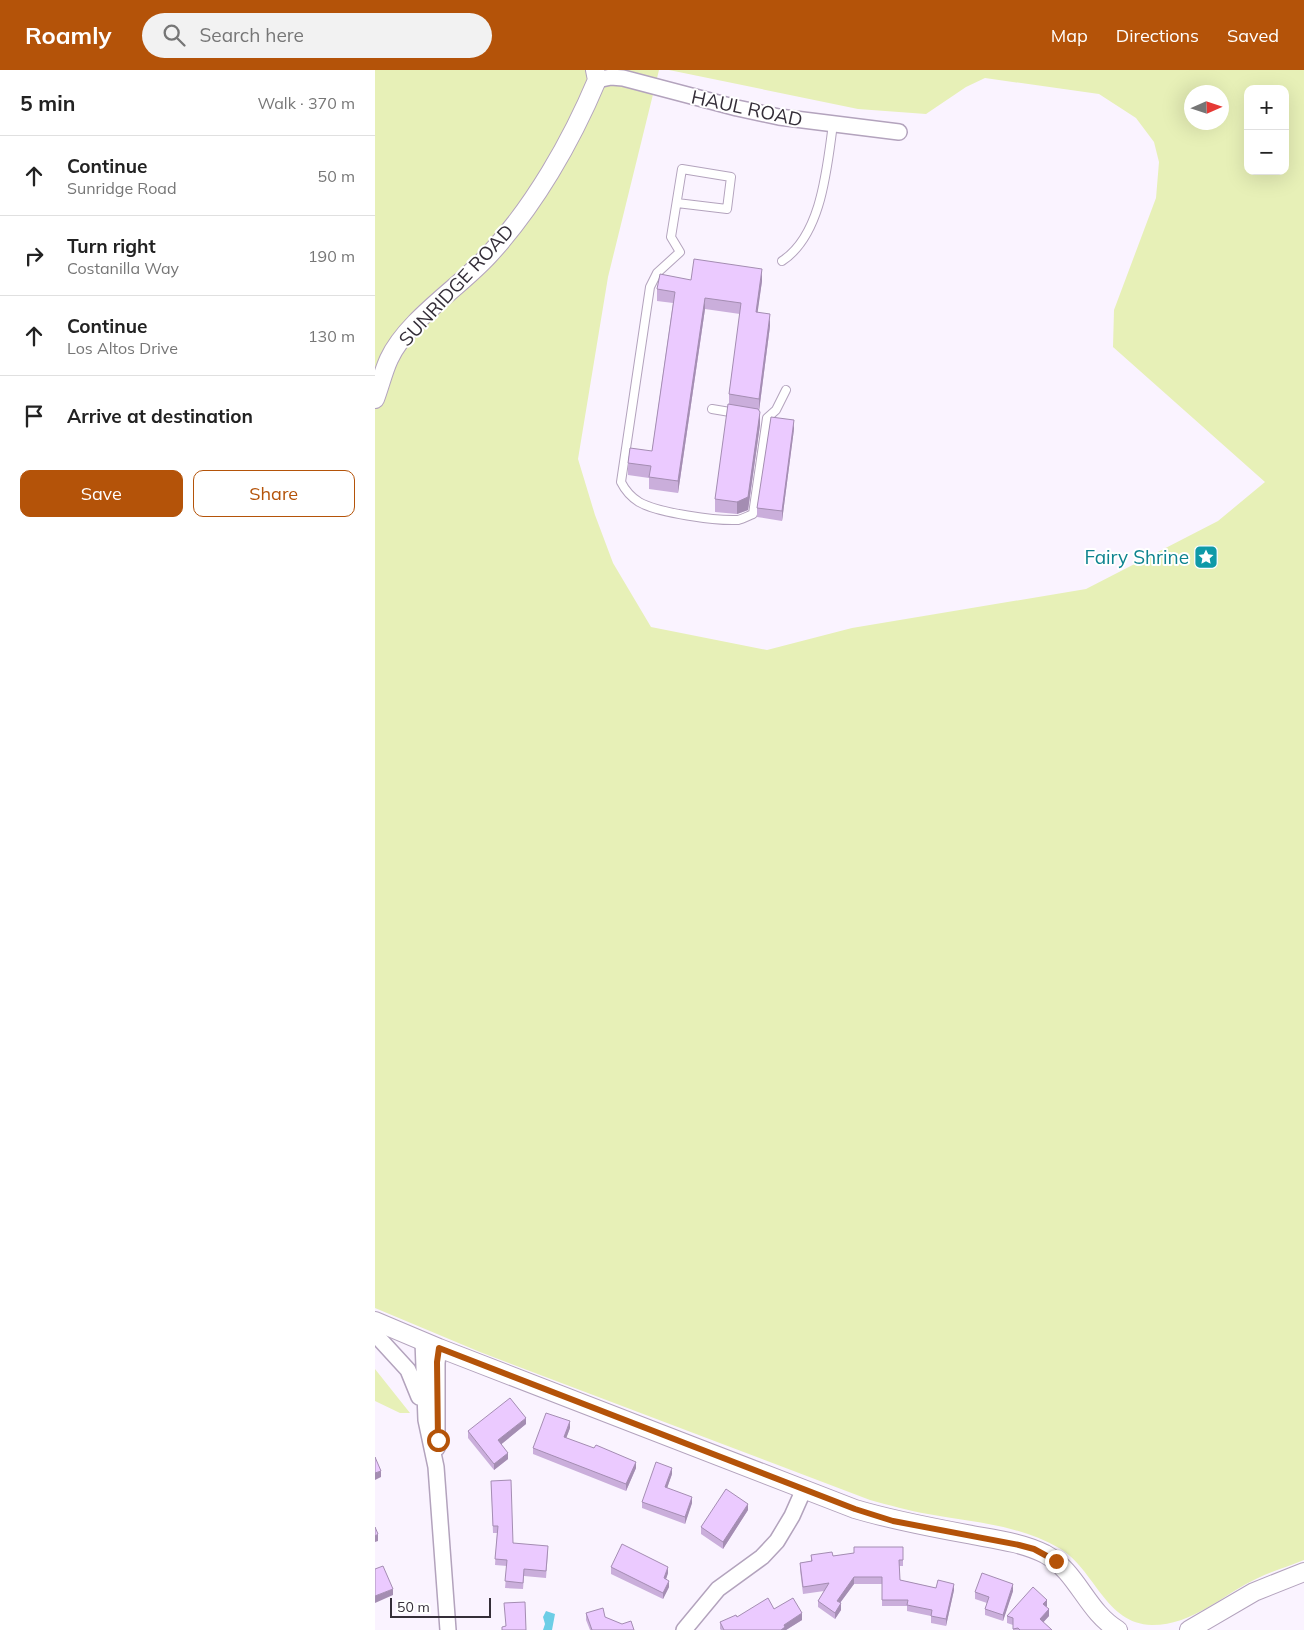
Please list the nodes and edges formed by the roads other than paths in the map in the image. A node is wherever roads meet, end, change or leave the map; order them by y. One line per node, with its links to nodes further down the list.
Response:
1 (598, 73): 2 (street, HAUL ROAD); 7 (street, SUNRIDGE ROAD)
2 (833, 124): 3 (street, HAUL ROAD); 5 (lane)
3 (899, 132)
4 (677, 203): 4 (lane); 11 (lane)
5 (782, 261)
6 (786, 390): 11 (lane)
7 (375, 399)
8 (712, 409): 9 (lane)
9 (749, 415)
10 (758, 416): 11 (lane)
11 (767, 418)
12 (375, 1321): 14 (street)
13 (375, 1334): 15 (street)
14 (431, 1345): 15 (street); 16 (street); 17 (street)
15 (426, 1420): 16 (street)
16 (436, 1467): 19 (street)
17 (804, 1489): 20 (street); 21 (street)
18 (1304, 1572): 22 (street)
19 (449, 1630)
20 (684, 1630)
21 (1118, 1630)
22 (1189, 1630)

